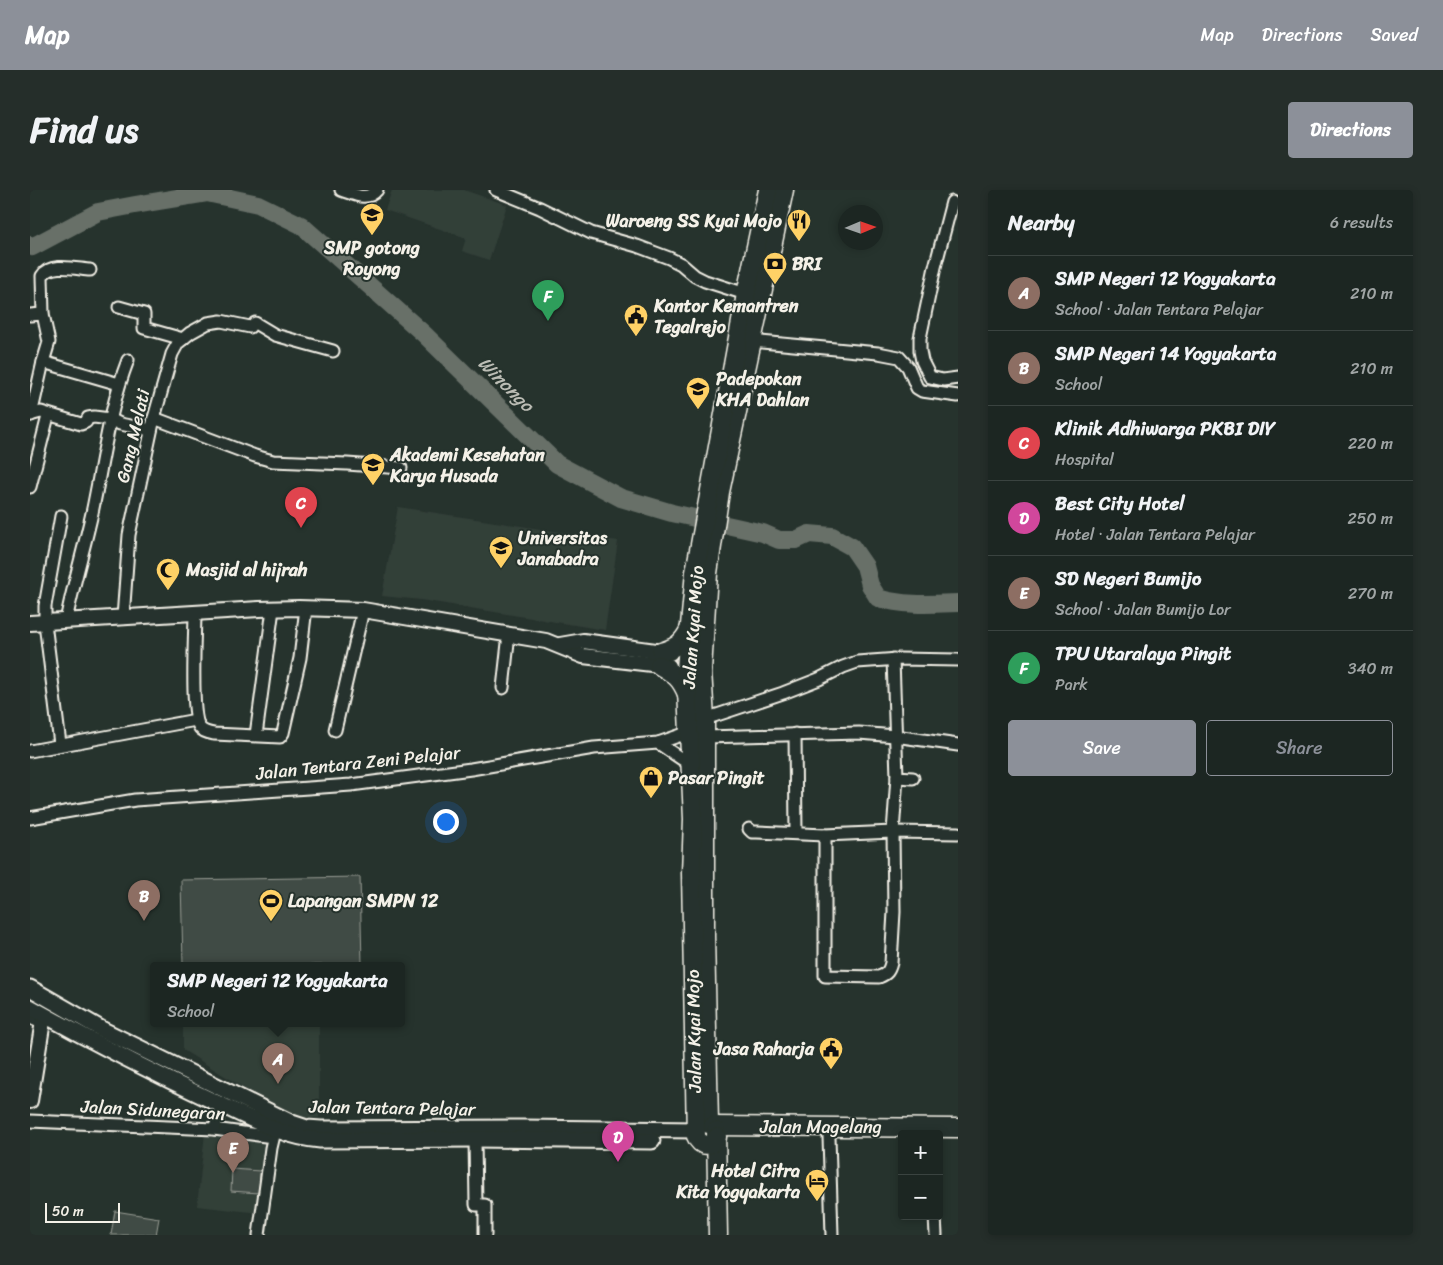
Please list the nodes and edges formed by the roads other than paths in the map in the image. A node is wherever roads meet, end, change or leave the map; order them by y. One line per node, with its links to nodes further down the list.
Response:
1 (341, 190): 2 (street)
2 (377, 190)
3 (496, 190): 9 (street)
4 (768, 190): 9 (main road, Jalan Kyai Mojo)
5 (784, 190): 9 (main road, Jalan Kyai Mojo)
6 (953, 190): 7 (street)
7 (955, 202): 18 (street)
8 (90, 270): 11 (street)
9 (753, 296): 14 (main road, Jalan Kyai Mojo); 28 (main road, Jalan Kyai Mojo)
10 (119, 307): 13 (street)
11 (43, 314): 12 (street); 17 (street)
12 (30, 315)
13 (183, 339): 15 (street, Gang Melati); 23 (street, Gang Melati)
14 (752, 341): 20 (street); 28 (main road, Jalan Kyai Mojo)
15 (333, 351)
16 (128, 360): 19 (street)
17 (43, 362): 19 (street); 21 (street)
18 (958, 378)
19 (119, 384): 24 (street)
20 (958, 396)
21 (30, 415): 22 (street)
22 (48, 416): 24 (street); 27 (street)
23 (154, 418): 25 (street, Gang Melati); 26 (street)
24 (110, 419): 25 (street); 36 (street)
25 (151, 430): 35 (street, Gang Melati)
26 (401, 468)
27 (30, 487)
28 (715, 490): 30 (main road, Jalan Kyai Mojo)
29 (61, 516): 38 (street)
30 (701, 573): 39 (main road, Jalan Kyai Mojo); 44 (main road, Jalan Kyai Mojo)
31 (306, 608): 32 (street); 33 (street); 51 (street)
32 (273, 609): 34 (street); 51 (street)
33 (363, 610): 40 (street); 49 (street)
34 (194, 613): 35 (street); 48 (street)
35 (122, 618): 36 (street)
36 (66, 621): 38 (street)
37 (30, 623): 38 (street)
38 (44, 623): 55 (street)
39 (689, 630): 41 (main road); 44 (main road, Jalan Kyai Mojo)
40 (509, 634): 41 (street); 45 (street)
41 (660, 658): 44 (street); 46 (main road)
42 (893, 659): 43 (street); 47 (street); 53 (street)
43 (958, 660)
44 (694, 662): 46 (main road, Jalan Kyai Mojo); 47 (main road, Jalan Kyai Mojo)
45 (502, 688)
46 (688, 696): 52 (main road, Jalan Kyai Mojo)
47 (705, 719): 52 (main road, Jalan Kyai Mojo)
48 (196, 720): 51 (street); 55 (street)
49 (335, 730)
50 (795, 734): 52 (street, Jalan Tentara Zeni Pelajar); 53 (street, Jalan Tentara Zeni Pelajar); 63 (street)
51 (256, 735)
52 (697, 735): 54 (street, Jalan Tentara Zeni Pelajar); 58 (main road, Jalan Kyai Mojo); 67 (main road, Jalan Kyai Mojo)
53 (895, 736): 56 (street, Jalan Tentara Zeni Pelajar); 59 (street)
54 (658, 743): 58 (street); 61 (street, Jalan Tentara Zeni Pelajar)
55 (60, 744): 57 (street)
56 (958, 745)
57 (30, 751)
58 (692, 766): 67 (main road, Jalan Kyai Mojo)
59 (897, 777): 60 (street); 64 (street)
60 (913, 778)
61 (30, 818)
62 (749, 828): 63 (street)
63 (796, 832): 66 (street)
64 (893, 832): 65 (street); 66 (street); 66 (street)
65 (958, 833)
66 (825, 835)
67 (699, 936): 77 (main road, Jalan Kyai Mojo)
68 (30, 988): 77 (main road, Jalan Tentara Pelajar)
69 (30, 1007): 70 (main road, Jalan Tentara Pelajar)
70 (39, 1019): 71 (street); 72 (main road, Jalan Tentara Pelajar)
71 (30, 1095)
72 (222, 1105): 75 (street); 76 (main road, Jalan Tentara Pelajar)
73 (30, 1121): 75 (street, Jalan Sidunegaran)
74 (958, 1128): 77 (main road, Jalan Magelang)
75 (214, 1129): 76 (street, Jalan Sidunegaran)
76 (274, 1134): 80 (main road, Jalan Tentara Pelajar); 84 (street)
77 (707, 1134): 78 (main road, Jalan Magelang); 80 (main road, Jalan Tentara Pelajar); 86 (main road); 87 (main road)
78 (829, 1137): 79 (main road, Jalan Magelang); 88 (street)
79 (898, 1138)
80 (475, 1139): 85 (street)
81 (943, 1139): 82 (main road)
82 (958, 1139)
83 (936, 1220): 89 (street)
84 (258, 1235)
85 (485, 1235)
86 (707, 1235)
87 (718, 1235)
88 (832, 1235)
89 (936, 1235)

